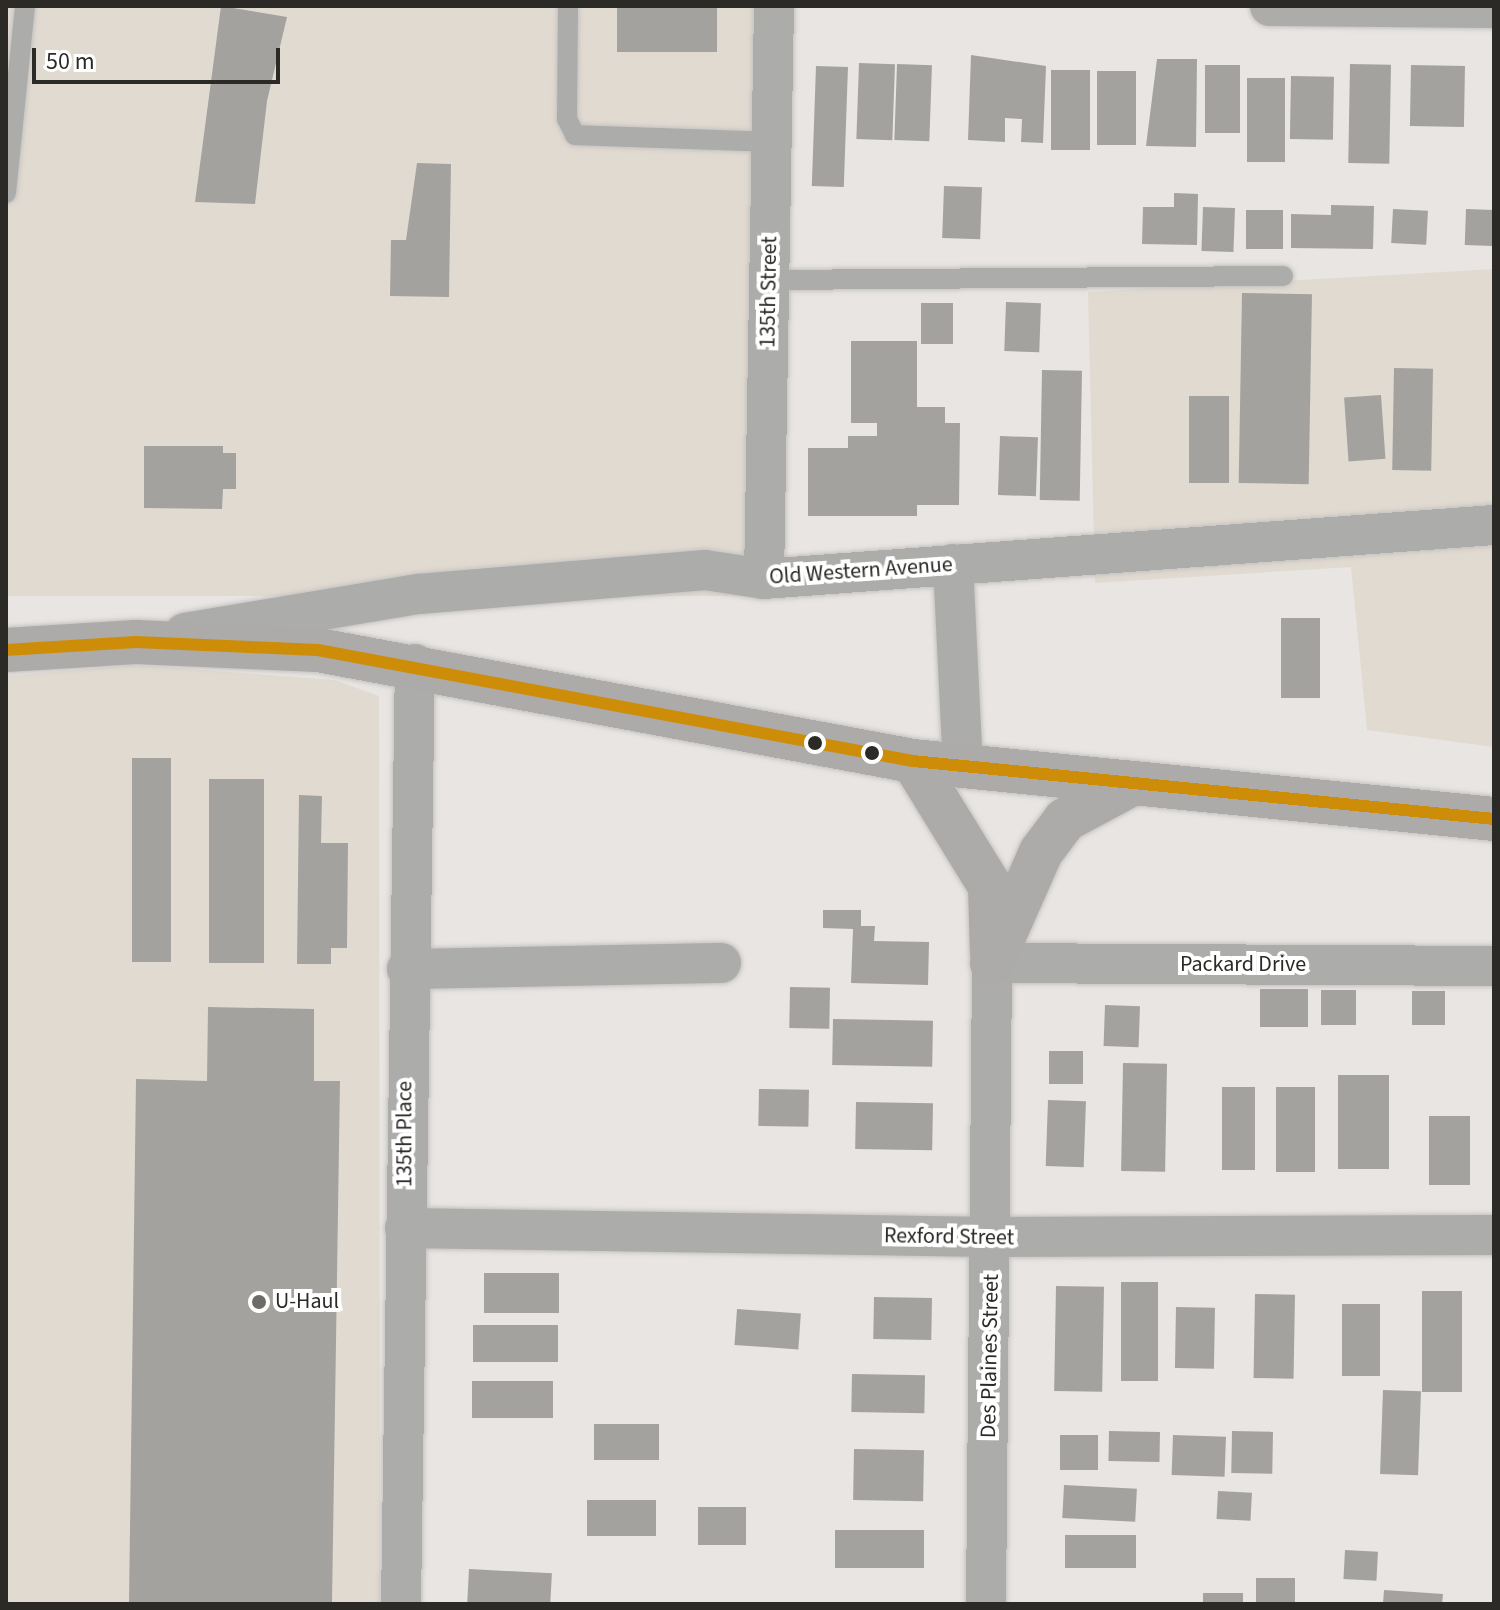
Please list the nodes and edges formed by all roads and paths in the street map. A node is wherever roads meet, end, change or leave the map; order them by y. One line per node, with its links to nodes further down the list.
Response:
1 (25, 6): 7 (lane)
2 (568, 6): 6 (lane)
3 (774, 6): 6 (street, 135th Street)
4 (1270, 6): 5 (street)
5 (1494, 8)
6 (772, 142): 9 (street, 135th Street)
7 (6, 193)
8 (1283, 276): 9 (lane)
9 (769, 280): 12 (street, 135th Street)
10 (1494, 525): 11 (street, Old Western Avenue)
11 (953, 564): 12 (street, Old Western Avenue); 17 (street)
12 (764, 579): 13 (street, Old Western Avenue)
13 (136, 642): 14 (main road); 15 (main road)
14 (6, 650)
15 (415, 664): 16 (main road); 23 (street, 135th Place)
16 (913, 761): 17 (main road); 21 (main road)
17 (963, 767): 18 (main road)
18 (1130, 785): 19 (main road); 21 (main road)
19 (1494, 819)
20 (721, 963): 23 (street)
21 (992, 963): 22 (street, Packard Drive); 26 (street, Des Plaines Street)
22 (1494, 966)
23 (407, 969): 24 (street, 135th Place)
24 (405, 1228): 26 (street, Rexford Street); 27 (street, 135th Place)
25 (1494, 1235): 26 (street, Rexford Street)
26 (991, 1237): 28 (street, Des Plaines Street)
27 (401, 1604)
28 (986, 1604)

